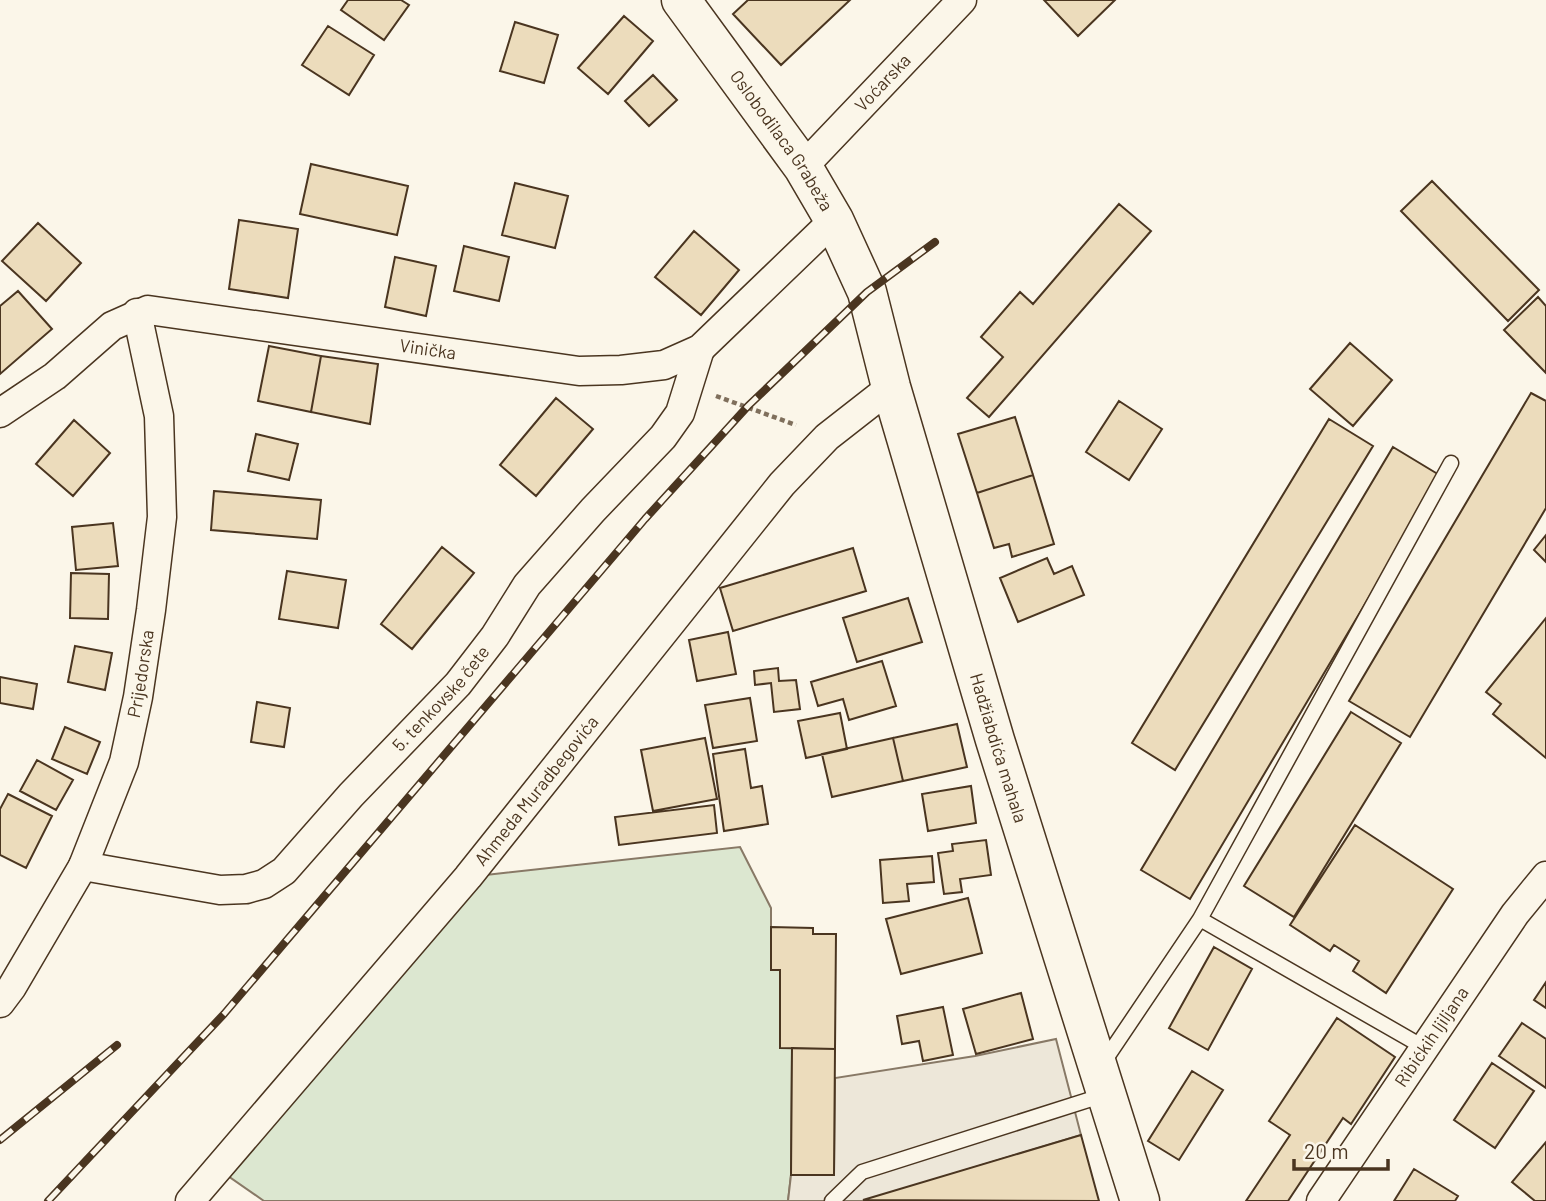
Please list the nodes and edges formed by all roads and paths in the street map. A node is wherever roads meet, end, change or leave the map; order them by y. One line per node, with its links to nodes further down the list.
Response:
1 (681, 0): 3 (street, Oslobodilaca Grabeža)
2 (962, 0): 3 (street, Voćarska)
3 (803, 167): 4 (street, Oslobodilaca Grabeža)
4 (834, 220): 5 (street, Oslobodilaca Grabeža); 7 (street, Vinička)
5 (867, 292): 9 (street, Hadžiabdića mahala)
6 (137, 313): 7 (street, Vinička); 10 (street); 13 (street, Prijedorska)
7 (700, 349): 8 (street, 5. tenkovske čete)
8 (690, 385): 11 (path); 13 (street, 5. tenkovske čete)
9 (891, 387): 11 (street, Ahmeda Muradbegovića); 18 (street, Hadžiabdića mahala)
10 (0, 413)
11 (827, 437): 19 (street, Ahmeda Muradbegovića)
12 (1451, 463): 15 (lane)
13 (83, 866): 16 (street, Prijedorska)
14 (1546, 876): 17 (street, Ribićkih ljiljana)
15 (1200, 919): 17 (lane); 18 (lane)
16 (0, 1003)
17 (1425, 1048): 22 (street, Ribićkih ljiljana)
18 (1102, 1082): 20 (lane); 21 (street, Hadžiabdića mahala)
19 (190, 1201)
20 (832, 1201)
21 (1140, 1201)
22 (1321, 1201)

